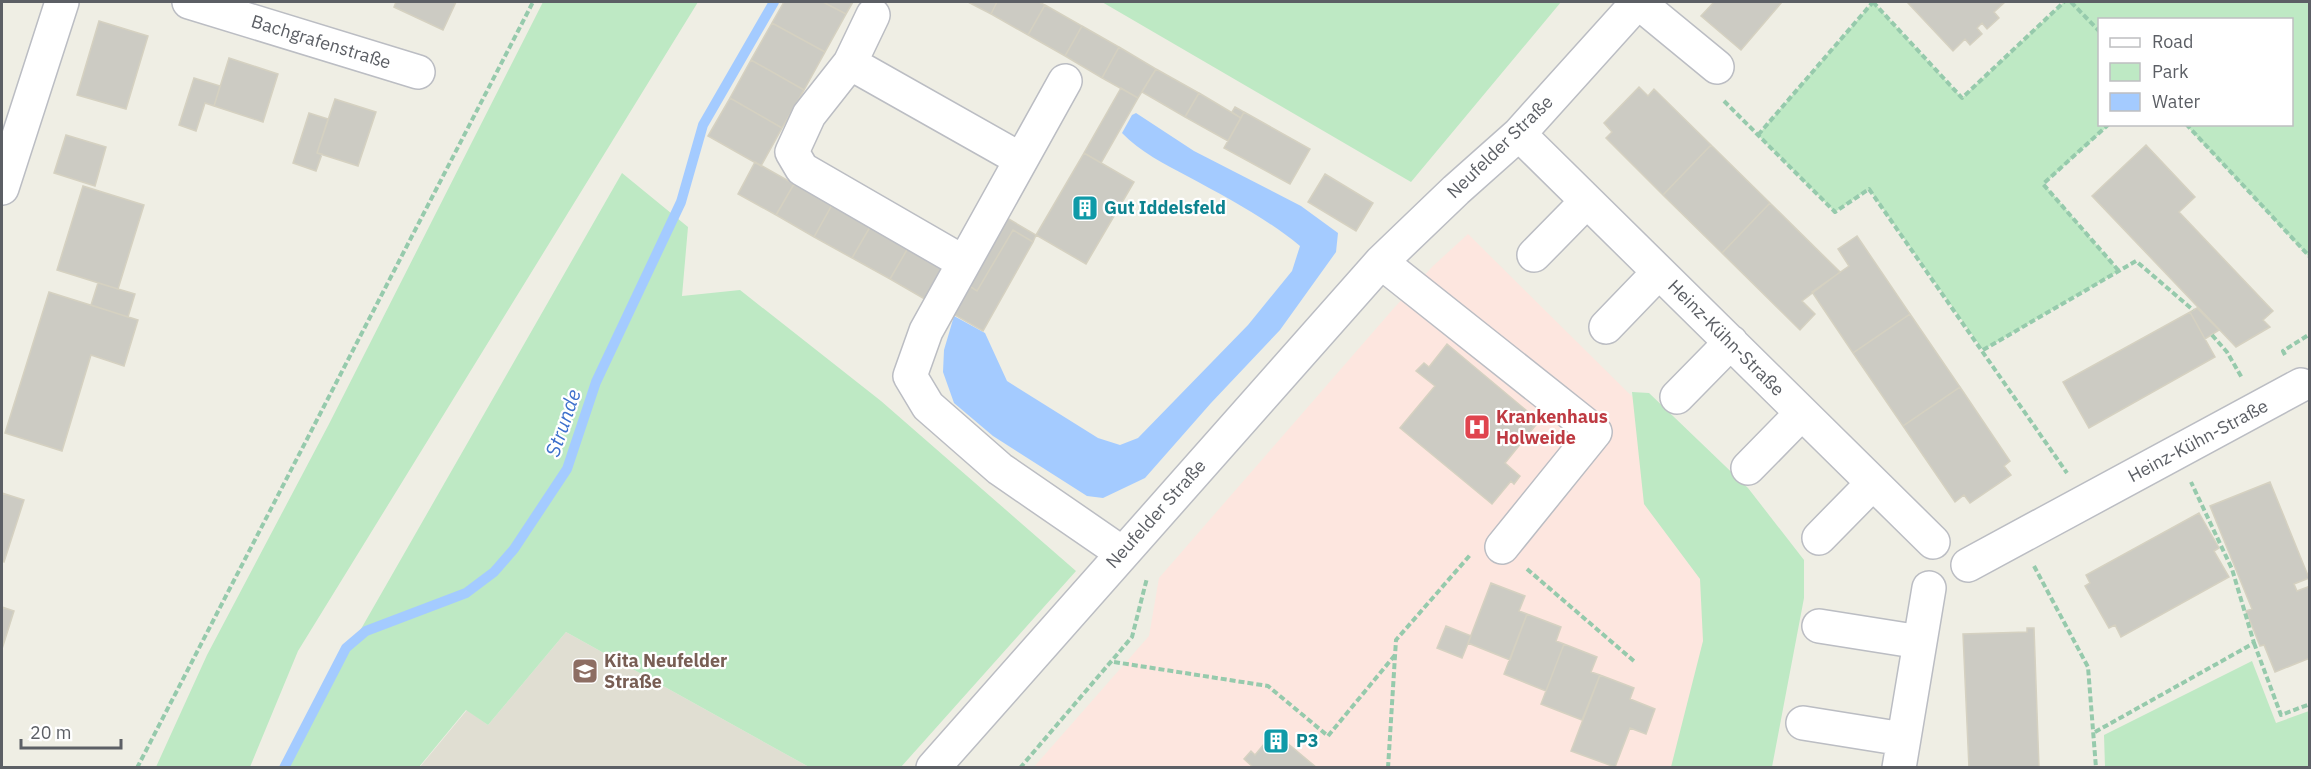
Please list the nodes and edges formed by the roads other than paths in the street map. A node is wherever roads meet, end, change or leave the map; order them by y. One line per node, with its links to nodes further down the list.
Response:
1 (62, 2): 11 (street)
2 (189, 2): 6 (street, Bachgrafenstraße)
3 (1638, 2): 8 (street); 9 (street, Neufelder Straße)
4 (873, 15): 5 (street)
5 (850, 63): 10 (street); 14 (street)
6 (418, 72)
7 (1065, 81): 10 (street)
8 (1717, 81)
9 (1519, 134): 12 (street, Heinz-Kühn-Straße); 15 (street, Neufelder Straße)
10 (1020, 159): 14 (street)
11 (2, 188)
12 (1587, 201): 13 (street); 16 (street, Heinz-Kühn-Straße)
13 (1534, 255)
14 (963, 262): 27 (street)
15 (1381, 262): 26 (street); 27 (street, Neufelder Straße)
16 (1659, 272): 17 (street); 18 (street, Heinz-Kühn-Straße)
17 (1606, 327)
18 (1731, 342): 20 (street); 21 (street, Heinz-Kühn-Straße)
19 (2301, 385): 28 (street, Heinz-Kühn-Straße)
20 (1677, 397)
21 (1802, 413): 22 (street); 23 (street, Heinz-Kühn-Straße)
22 (1748, 468)
23 (1873, 483): 24 (street); 25 (street, Heinz-Kühn-Straße)
24 (1819, 538)
25 (1933, 542): 28 (street, Heinz-Kühn-Straße); 29 (street)
26 (1502, 547)
27 (1122, 553): 34 (street, Neufelder Straße)
28 (1968, 565): 29 (street, Heinz-Kühn-Straße)
29 (1929, 588): 31 (street)
30 (1819, 626): 31 (street)
31 (1920, 642): 33 (street)
32 (1803, 723): 33 (street)
33 (1901, 753)
34 (933, 768)

